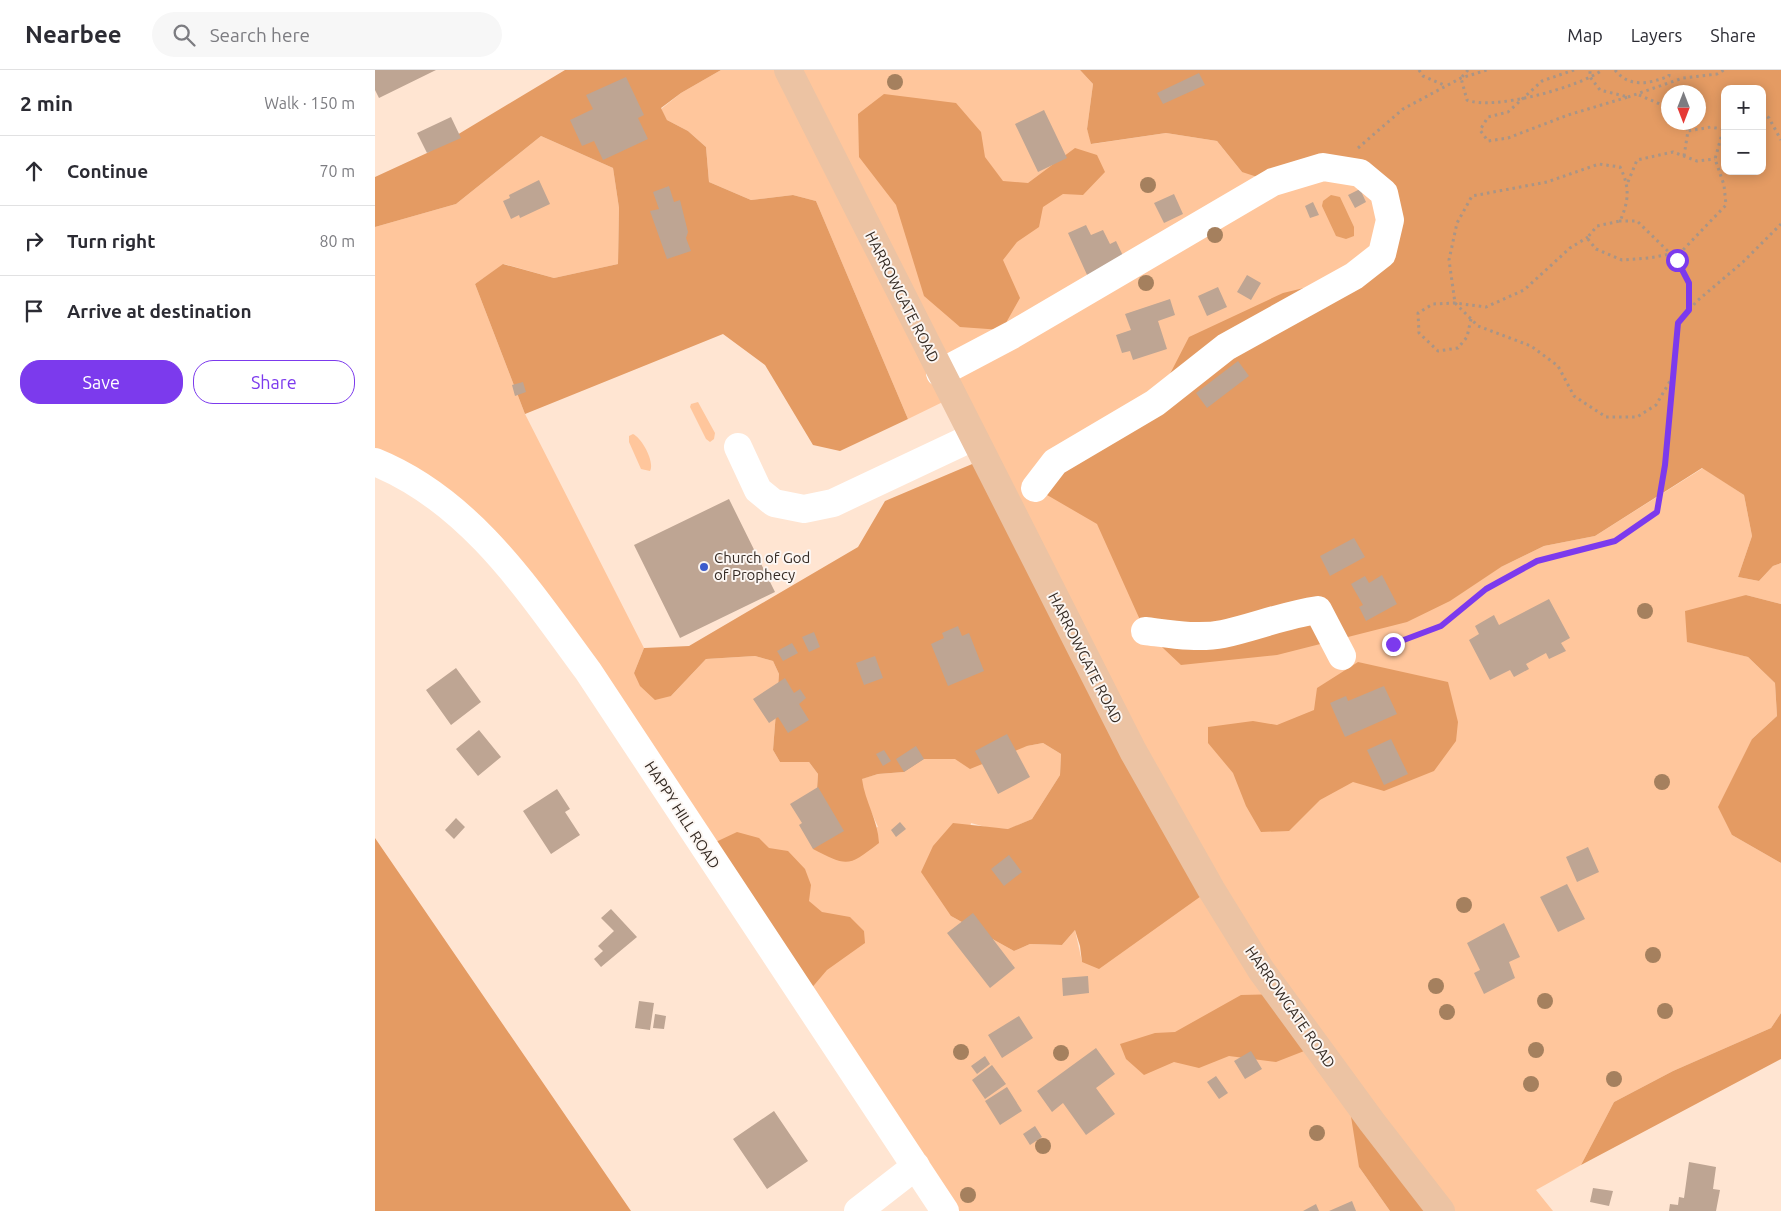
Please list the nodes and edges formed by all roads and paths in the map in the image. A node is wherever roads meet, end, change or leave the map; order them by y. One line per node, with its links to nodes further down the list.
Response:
1 (788, 70): 32 (main road, HARROWGATE ROAD)
2 (1419, 70): 13 (path)
3 (1468, 70): 12 (path)
4 (1487, 70): 12 (path)
5 (1574, 70): 15 (path)
6 (1590, 70): 11 (path)
7 (1602, 70): 11 (path)
8 (1615, 70): 9 (path)
9 (1669, 70)
10 (1724, 70): 14 (path)
11 (1589, 77): 15 (path); 16 (path)
12 (1461, 78): 13 (path); 15 (path)
13 (1446, 86): 24 (path)
14 (1638, 95): 16 (path); 17 (path)
15 (1527, 98): 16 (path)
16 (1628, 98)
17 (1661, 105)
18 (1766, 116): 21 (path)
19 (1721, 129): 20 (path); 23 (path)
20 (1688, 132): 22 (path)
21 (1781, 140)
22 (1683, 156): 23 (path); 25 (path)
23 (1715, 159): 28 (path)
24 (1340, 169): 32 (street); 37 (street)
25 (1627, 182): 26 (path); 29 (path)
26 (1620, 221): 28 (path); 30 (path)
27 (1781, 224): 30 (path)
28 (1587, 238): 29 (path)
29 (1455, 303): 31 (path); 31 (path)
30 (1689, 310): 33 (path)
31 (1471, 319): 33 (path)
32 (940, 373): 34 (main road, HARROWGATE ROAD)
33 (1673, 376): 39 (path)
34 (973, 438): 35 (street); 44 (main road, HARROWGATE ROAD)
35 (738, 447)
36 (375, 462): 41 (street, HAPPY HILL ROAD)
37 (1035, 488)
38 (1145, 631): 40 (street)
39 (1393, 644)
40 (1342, 656)
41 (916, 1166): 42 (street); 43 (street, HAPPY HILL ROAD)
42 (858, 1211)
43 (945, 1211)
44 (1441, 1211)

